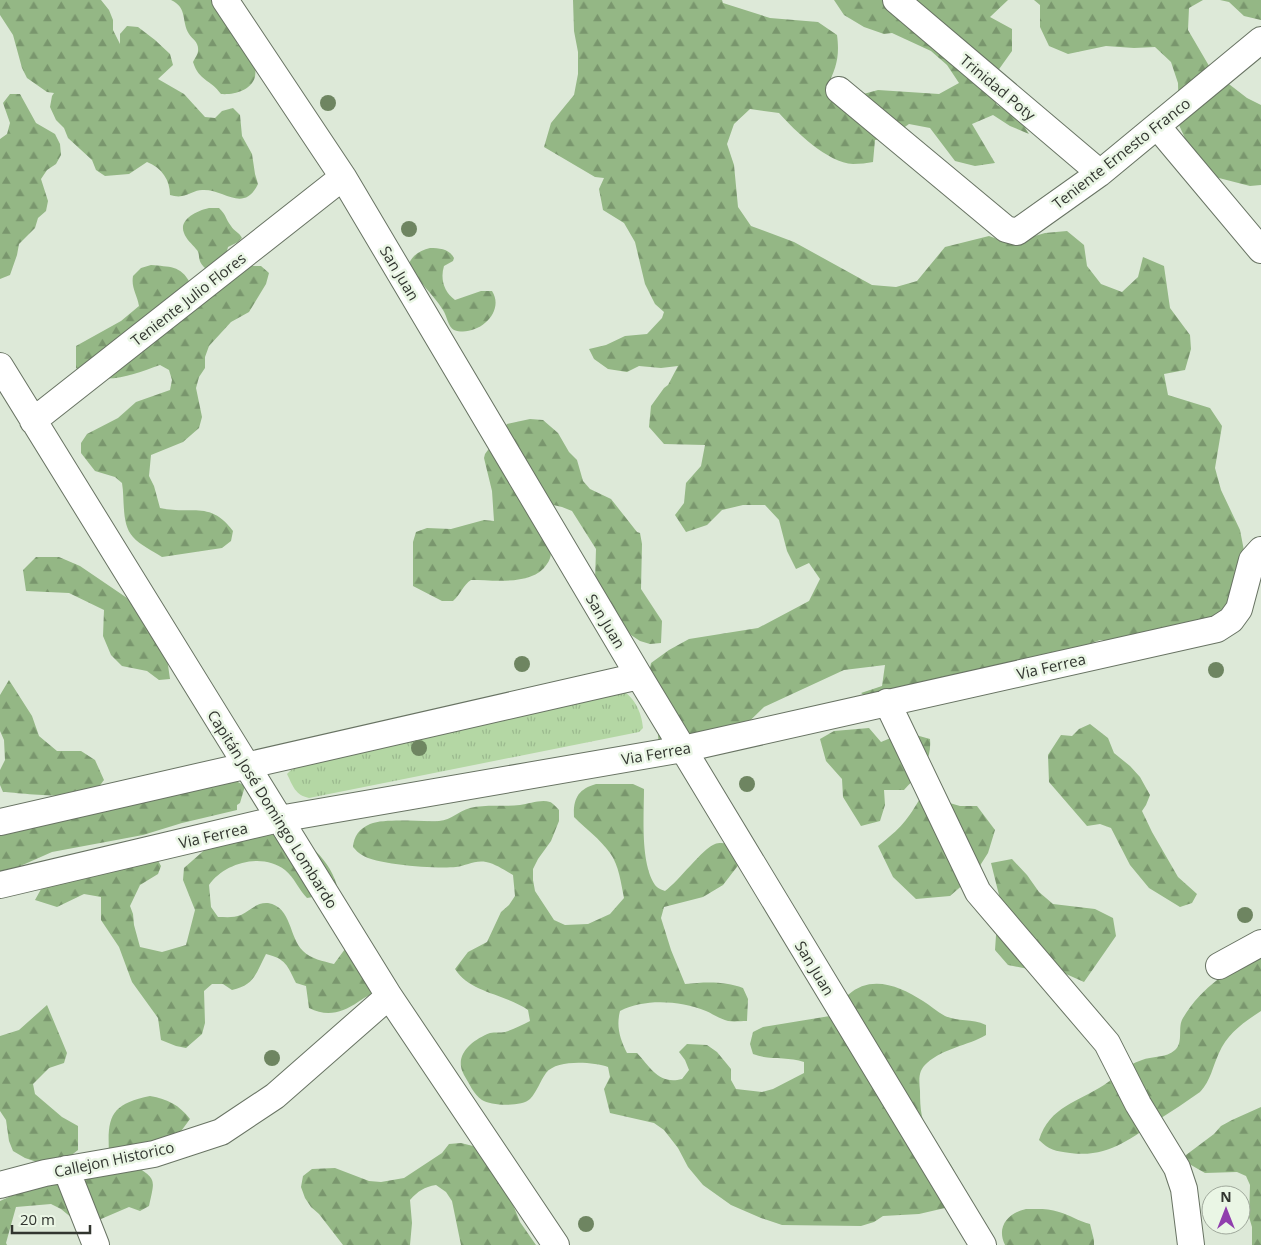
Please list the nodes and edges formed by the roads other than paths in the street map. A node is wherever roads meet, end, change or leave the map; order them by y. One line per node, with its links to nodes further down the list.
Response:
1 (225, 0): 7 (street, San Juan)
2 (896, 0): 6 (street, Trinidad Poty)
3 (1261, 40): 5 (street, Teniente Ernesto Franco)
4 (839, 90): 6 (street, Teniente Ernesto Franco)
5 (1157, 126): 6 (street, Teniente Ernesto Franco); 8 (street)
6 (1100, 173)
7 (343, 177): 10 (street, Teniente Julio Flores); 12 (street, San Juan)
8 (1261, 250)
9 (0, 366): 10 (street, Capitán José Domingo Lombardo)
10 (33, 421): 15 (street, Capitán José Domingo Lombardo)
11 (1261, 550): 13 (street, Via Ferrea)
12 (638, 676): 14 (street, San Juan); 15 (street)
13 (887, 702): 14 (street, Via Ferrea); 27 (street)
14 (683, 748): 16 (street, Via Ferrea); 26 (street, San Juan)
15 (246, 766): 16 (street, Capitán José Domingo Lombardo); 17 (street)
16 (279, 819): 18 (street, Via Ferrea); 21 (street, Capitán José Domingo Lombardo)
17 (0, 822)
18 (0, 885)
19 (1261, 943): 20 (street)
20 (1219, 966)
21 (389, 996): 22 (street, Callejon Historico); 25 (street, Capitán José Domingo Lombardo)
22 (66, 1170): 23 (street, Callejon Historico); 24 (street)
23 (0, 1185)
24 (96, 1245)
25 (556, 1245)
26 (983, 1245)
27 (1191, 1245)

